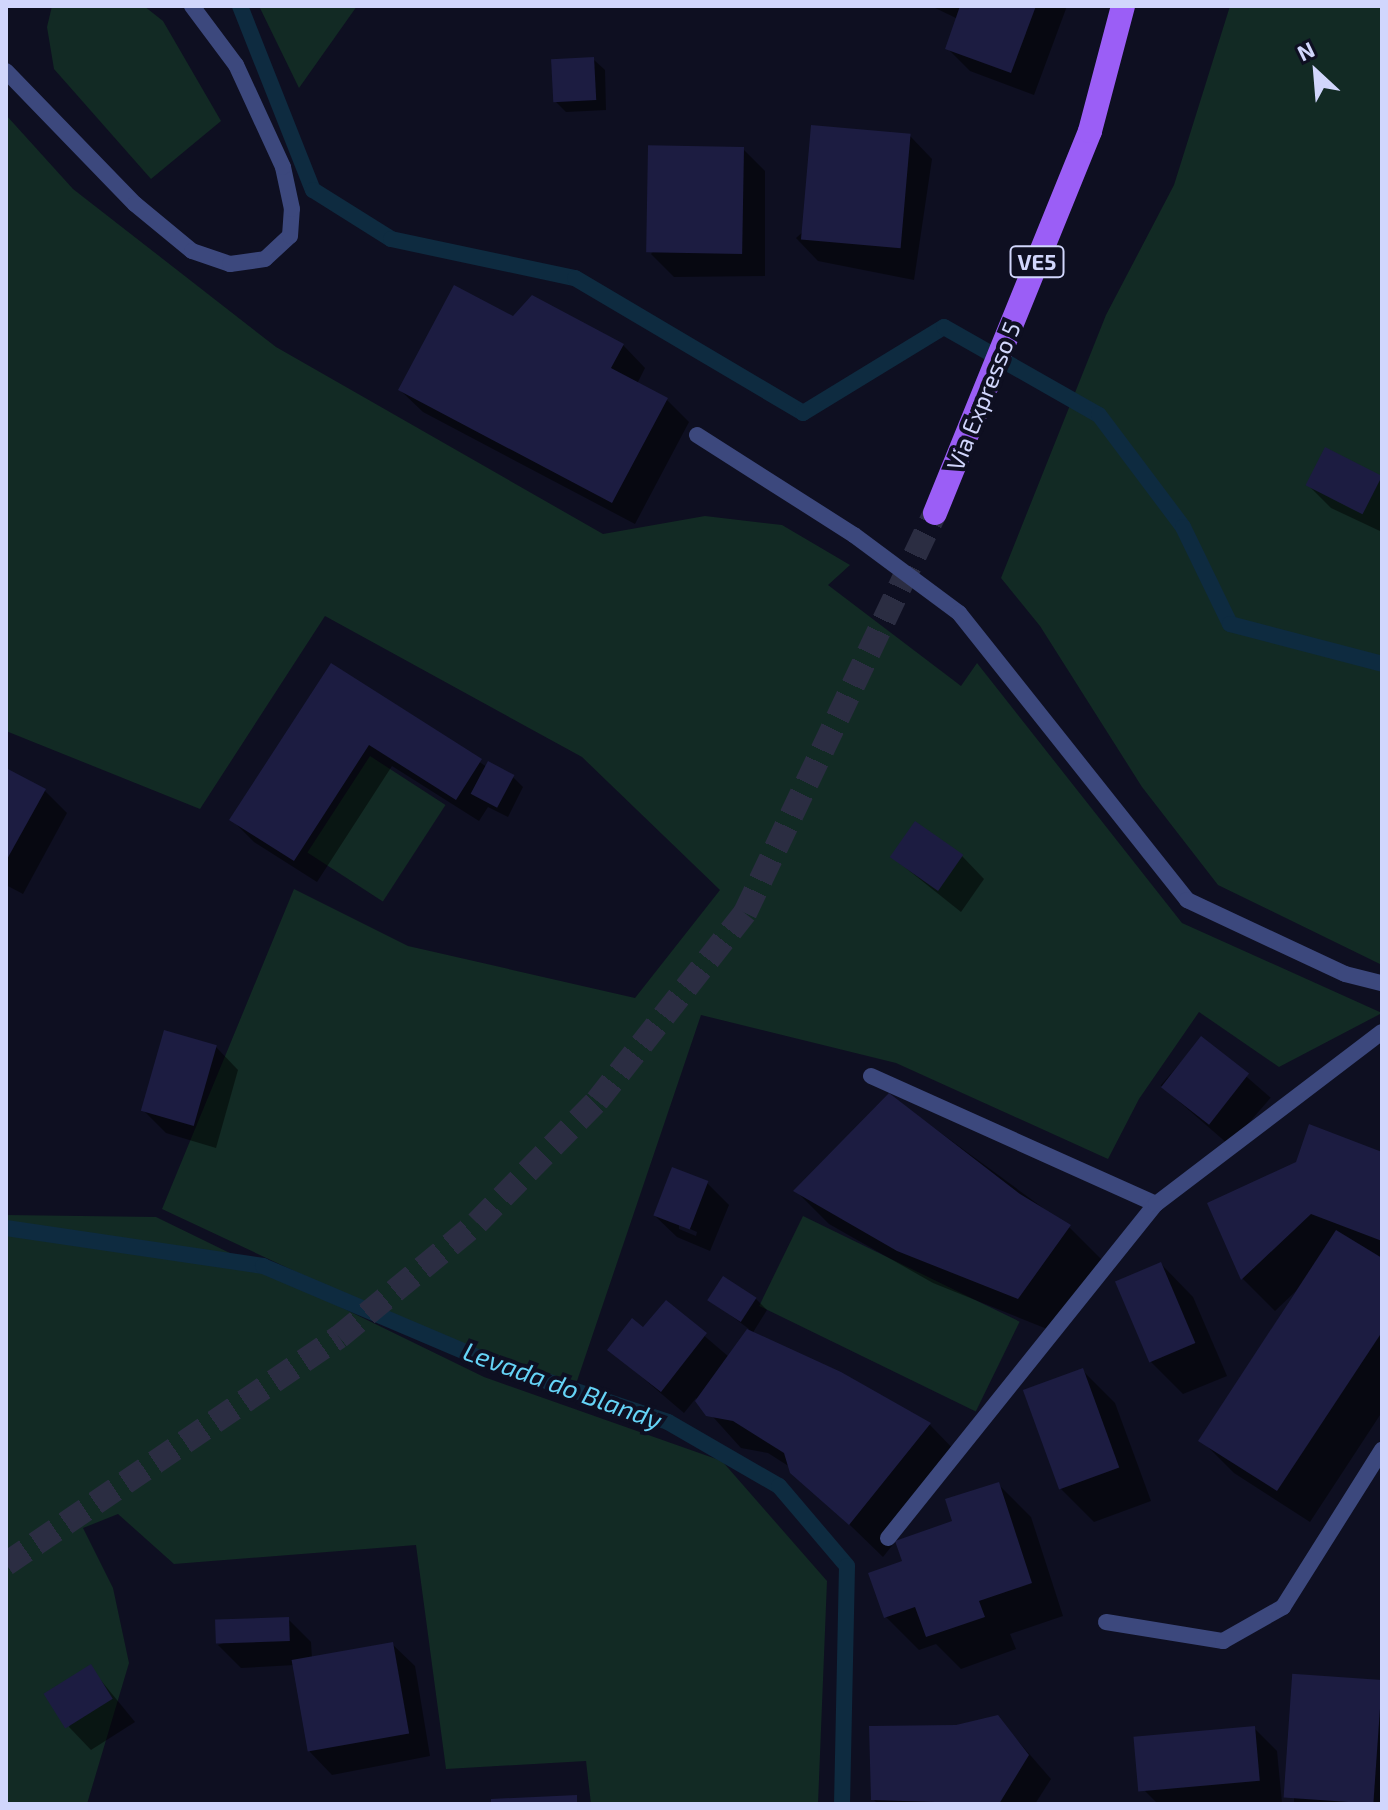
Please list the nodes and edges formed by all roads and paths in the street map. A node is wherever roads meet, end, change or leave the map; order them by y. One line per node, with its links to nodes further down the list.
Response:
1 (192, 6): 3 (street)
2 (1123, 6): 5 (main road, Via Expresso 5 / VE5)
3 (6, 71)
4 (697, 435): 6 (street)
5 (935, 513)
6 (1382, 983)
7 (1382, 1032): 9 (street)
8 (871, 1076): 9 (street)
9 (1156, 1204): 11 (street)
10 (1382, 1450): 12 (street)
11 (888, 1538)
12 (1106, 1622)

